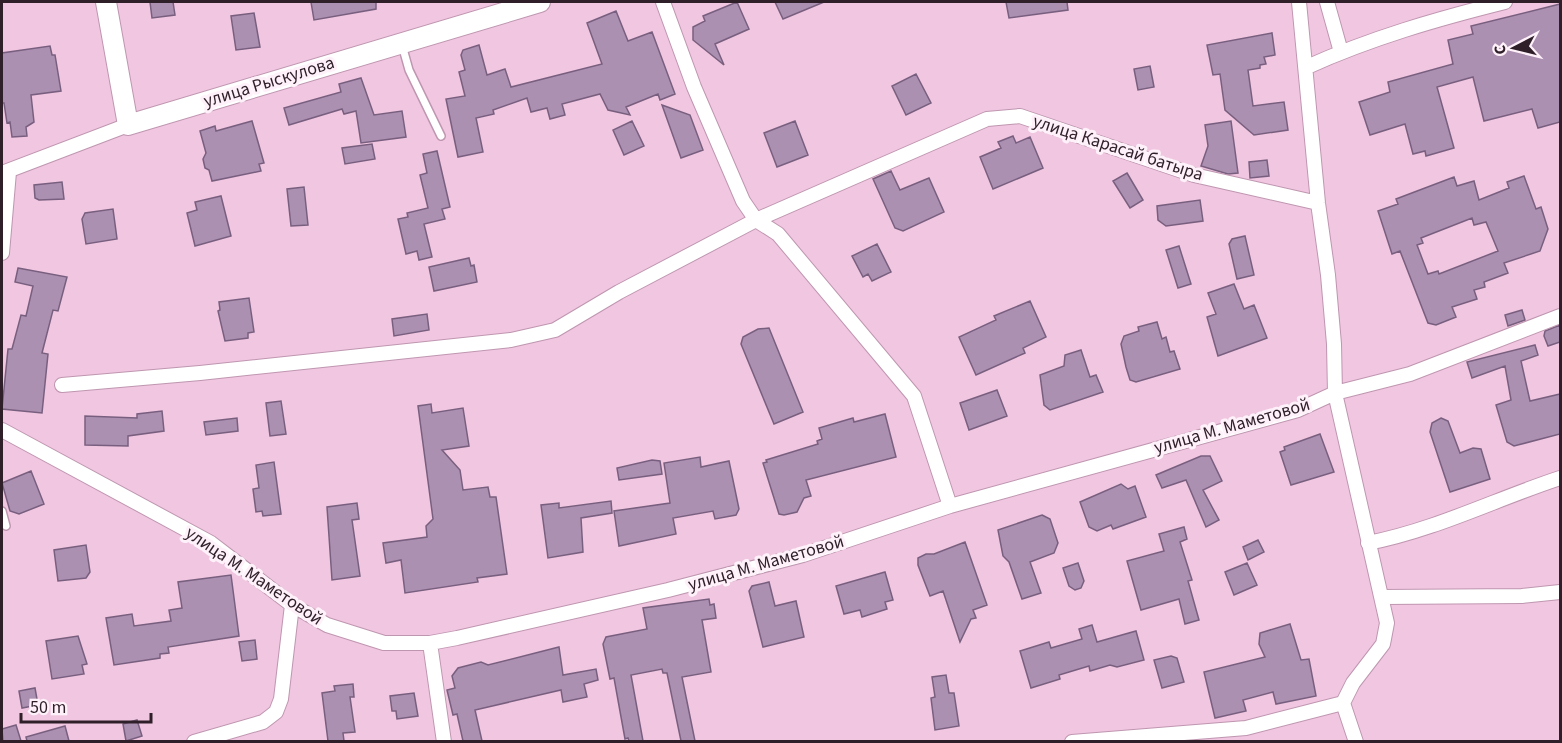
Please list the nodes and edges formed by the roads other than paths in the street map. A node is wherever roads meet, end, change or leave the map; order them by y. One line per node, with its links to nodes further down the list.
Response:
1 (106, 2): 10 (street)
2 (540, 2): 7 (street, улица Рыскулова)
3 (663, 2): 14 (street)
4 (1299, 2): 9 (street)
5 (1327, 2): 8 (street)
6 (1505, 2): 8 (street)
7 (401, 43): 10 (street, улица Рыскулова); 11 (lane)
8 (1341, 52): 9 (street)
9 (1307, 67): 13 (street)
10 (128, 125): 12 (street, улица Рыскулова)
11 (441, 136)
12 (5, 173): 15 (street)
13 (1318, 204): 14 (street, улица Карасай батыра); 18 (street)
14 (756, 220): 17 (street, улица Карасай батыра); 21 (street)
15 (2, 253)
16 (1560, 316): 18 (street, улица М. Маметовой)
17 (62, 384)
18 (1335, 393): 21 (street, улица М. Маметовой); 24 (street)
19 (2, 430): 27 (street, улица М. Маметовой)
20 (1560, 478): 24 (street)
21 (950, 506): 28 (street, улица М. Маметовой)
22 (2, 511): 23 (lane)
23 (6, 526)
24 (1368, 543): 26 (street)
25 (1560, 592): 26 (street)
26 (1383, 597): 29 (street)
27 (292, 605): 28 (street, улица М. Маметовой); 30 (street)
28 (429, 643): 31 (street)
29 (1342, 703): 32 (street); 33 (street)
30 (194, 741)
31 (444, 741)
32 (1072, 741)
33 (1356, 741)

